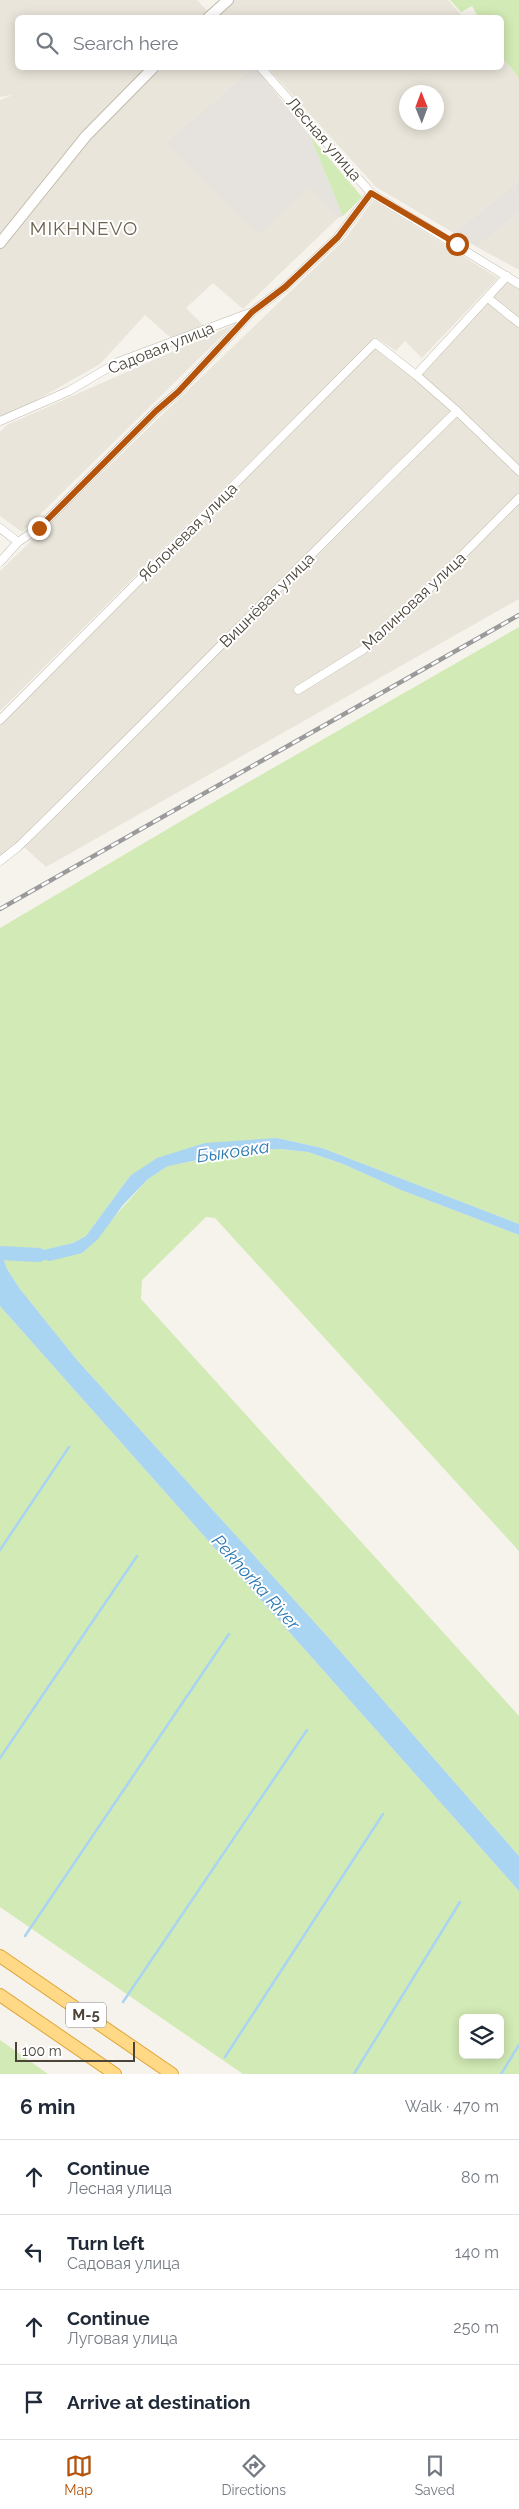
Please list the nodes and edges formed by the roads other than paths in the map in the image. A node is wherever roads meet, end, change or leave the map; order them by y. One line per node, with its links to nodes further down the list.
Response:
1 (228, 0): 2 (street)
2 (214, 15)
3 (151, 70): 6 (street)
4 (263, 70): 5 (street, Лесная улица)
5 (371, 193): 7 (street, Лесная улица); 10 (street, Садовая улица)
6 (0, 243)
7 (507, 276): 8 (street, Лесная улица); 9 (street)
8 (519, 284)
9 (488, 298): 11 (street); 12 (street)
10 (252, 312): 14 (street, Садовая улица); 18 (street)
11 (519, 323)
12 (416, 375): 13 (street); 21 (street, Яблоневая улица)
13 (457, 411): 15 (street); 22 (street, Вишнёвая улица)
14 (0, 421)
15 (519, 471)
16 (519, 498): 20 (street, Малиновая улица)
17 (0, 528): 18 (street)
18 (18, 542): 19 (street)
19 (0, 562)
20 (298, 690)
21 (0, 720)
22 (0, 861)
23 (0, 1956): 26 (highway, М-5)
24 (0, 1995): 25 (highway, М-5)
25 (115, 2074)
26 (172, 2074)

